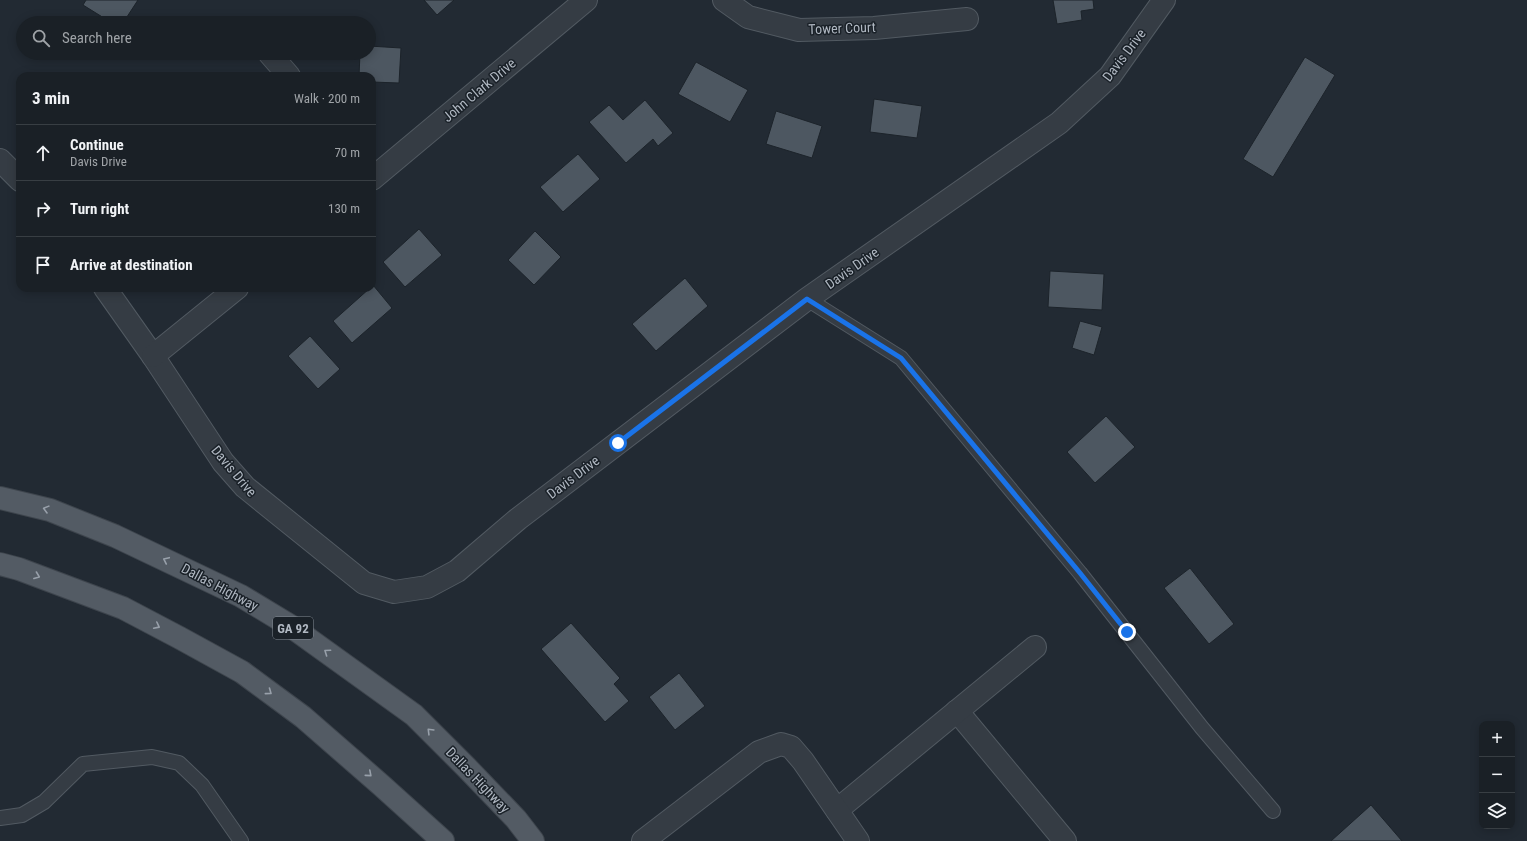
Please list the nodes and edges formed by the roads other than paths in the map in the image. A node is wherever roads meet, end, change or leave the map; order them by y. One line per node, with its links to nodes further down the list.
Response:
1 (586, 0): 8 (street, John Clark Drive)
2 (724, 0): 4 (street, Tower Court)
3 (1164, 0): 12 (street, Davis Drive)
4 (967, 19)
5 (275, 60): 6 (street)
6 (286, 72)
7 (0, 160): 9 (street)
8 (376, 173)
9 (16, 176)
10 (108, 292): 13 (street, Davis Drive)
11 (232, 292): 13 (street)
12 (807, 299): 13 (street, Davis Drive); 19 (lane)
13 (153, 356)
14 (0, 498): 23 (main road, Dallas Highway / GA 92, one-way to 14)
15 (0, 564): 22 (main road, one-way to 22)
16 (1035, 647): 17 (street)
17 (957, 711): 18 (street); 26 (street)
18 (837, 810): 24 (street); 25 (street)
19 (1273, 811)
20 (0, 818): 21 (lane)
21 (241, 841)
22 (442, 841)
23 (533, 841)
24 (643, 841)
25 (858, 841)
26 (1064, 841)

